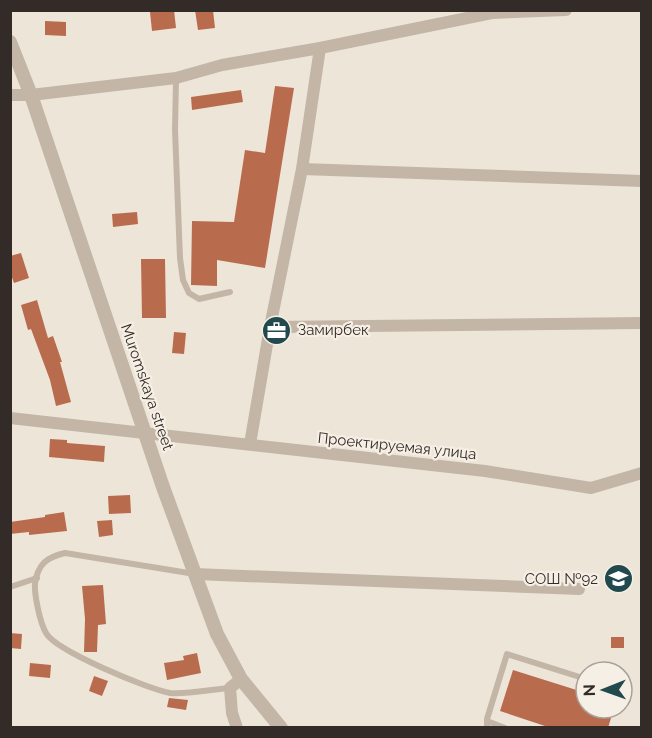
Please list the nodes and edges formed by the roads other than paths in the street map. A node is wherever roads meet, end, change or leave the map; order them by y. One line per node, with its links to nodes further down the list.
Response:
1 (566, 10): 2 (street)
2 (492, 12): 4 (street)
3 (10, 42): 7 (street, Muromskaya street)
4 (320, 48): 5 (street); 8 (street)
5 (176, 78): 7 (street); 10 (lane)
6 (10, 95): 7 (street)
7 (31, 95): 14 (street, Muromskaya street)
8 (302, 168): 9 (street); 12 (street)
9 (642, 181)
10 (231, 292)
11 (642, 322): 12 (street)
12 (270, 327): 15 (street)
13 (10, 418): 14 (street, Проектируемая улица)
14 (146, 433): 15 (street, Проектируемая улица); 17 (street, Muromskaya street)
15 (250, 444): 16 (street, Проектируемая улица)
16 (642, 473)
17 (195, 574): 18 (lane); 20 (street); 22 (street, Muromskaya street)
18 (37, 578): 19 (lane); 23 (lane)
19 (10, 587)
20 (579, 589)
21 (574, 675): 24 (lane)
22 (241, 679): 23 (street); 26 (street, Muromskaya street)
23 (230, 688): 25 (street)
24 (487, 724): 27 (lane)
25 (237, 728)
26 (281, 728)
27 (505, 728)

